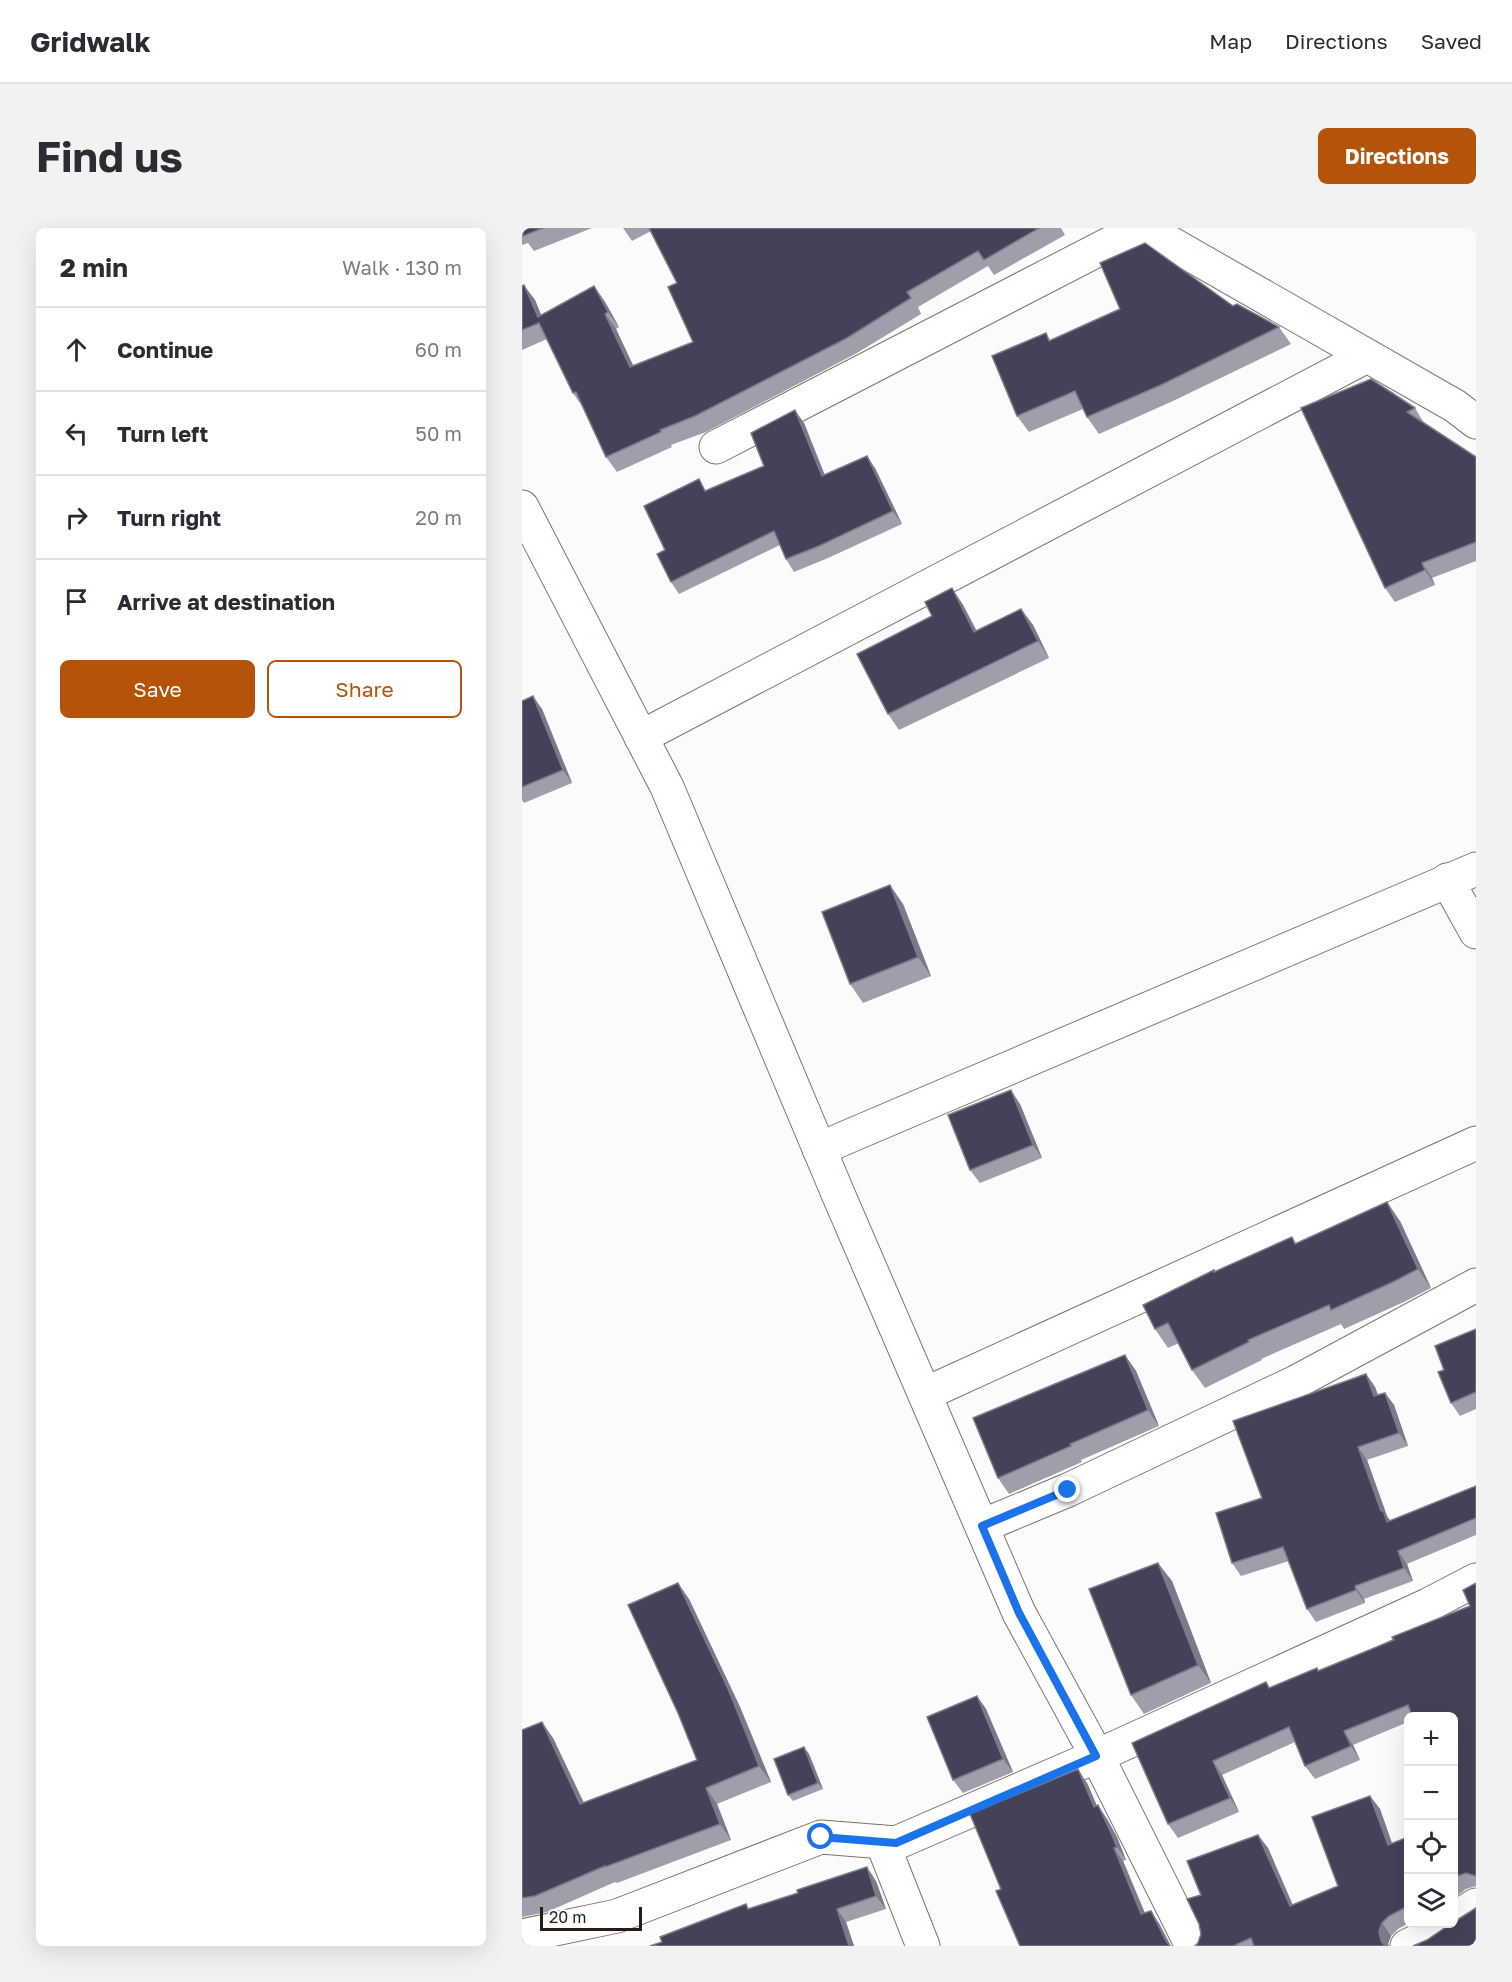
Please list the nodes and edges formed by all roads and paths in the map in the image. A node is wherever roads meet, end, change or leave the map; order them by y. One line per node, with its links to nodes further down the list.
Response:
1 (1142, 228): 2 (street); 4 (street)
2 (1367, 356): 3 (street); 6 (street)
3 (1476, 422)
4 (716, 447)
5 (522, 507): 6 (street)
6 (641, 737): 10 (street)
7 (1461, 874): 8 (street); 10 (street)
8 (1476, 932)
9 (1476, 1143): 12 (street)
10 (819, 1149): 12 (street)
11 (1476, 1285): 13 (street)
12 (925, 1394): 13 (street)
13 (982, 1526): 15 (street)
14 (1476, 1580): 15 (street)
15 (1096, 1756): 16 (street); 22 (street)
16 (882, 1842): 20 (street); 21 (street)
17 (1476, 1905): 18 (street)
18 (1458, 1917)
19 (1440, 1928): 23 (street)
20 (522, 1936)
21 (923, 1946)
22 (1192, 1946)
23 (1407, 1946)

